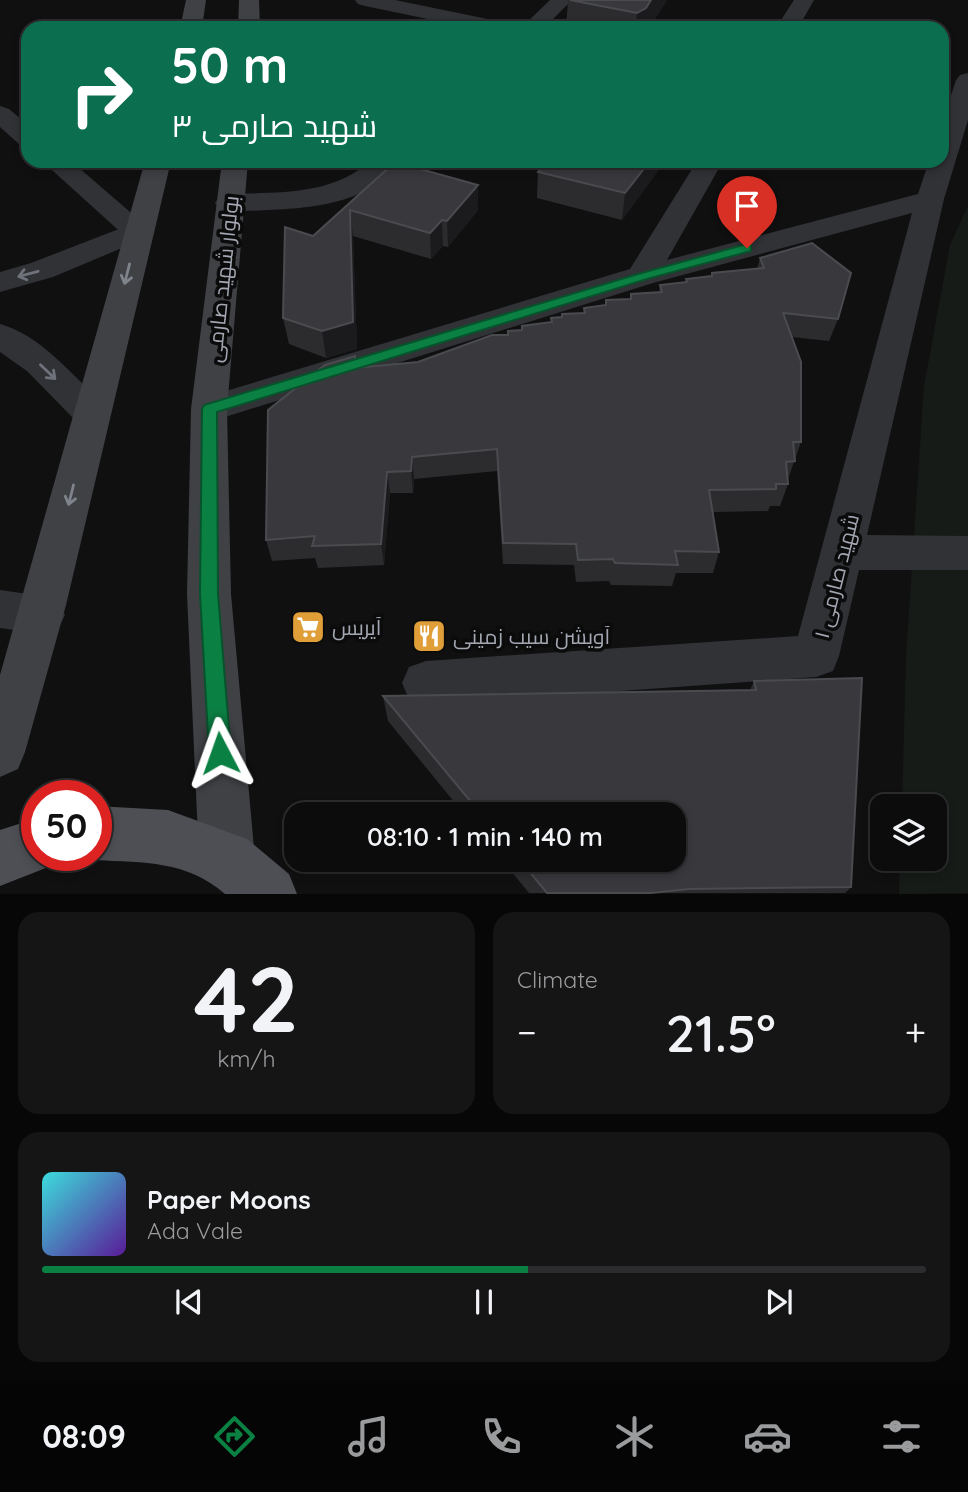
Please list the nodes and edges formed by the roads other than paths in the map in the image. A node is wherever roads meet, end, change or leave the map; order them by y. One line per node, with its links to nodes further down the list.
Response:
1 (196, 0): 6 (main road)
2 (249, 0): 7 (main road)
3 (365, 0): 8 (street)
4 (562, 0): 9 (street)
5 (804, 0): 10 (street)
6 (192, 21)
7 (248, 21)
8 (468, 21)
9 (540, 21)
10 (791, 21)
11 (968, 80): 14 (street, شهید صارمی ۱)
12 (0, 114): 13 (street)
13 (21, 132)
14 (949, 140)
15 (63, 168): 23 (street)
16 (156, 168): 23 (main road)
17 (234, 168): 22 (main road, بولوار شهید صارمی)
18 (378, 168): 22 (street)
19 (706, 168): 24 (street)
20 (940, 168): 21 (street, شهید صارمی ۱)
21 (930, 199): 24 (street); 29 (street, شهید صارمی ۱)
22 (229, 203): 27 (main road, بولوار شهید صارمی)
23 (137, 231): 25 (street, one-way to 25); 28 (main road, one-way to 28)
24 (642, 276): 27 (street)
25 (0, 282)
26 (0, 335): 28 (street, one-way to 28)
27 (209, 409): 37 (main road, بولوار شهید صارمی)
28 (91, 414): 31 (main road, one-way to 31)
29 (842, 552): 30 (street); 32 (street, شهید صارمی ۱)
30 (968, 553)
31 (21, 612): 33 (main road)
32 (426, 683)
33 (0, 752)
34 (112, 834): 37 (main road)
35 (21, 851): 36 (main road)
36 (0, 859)
37 (227, 859): 38 (main road)
38 (269, 894)

